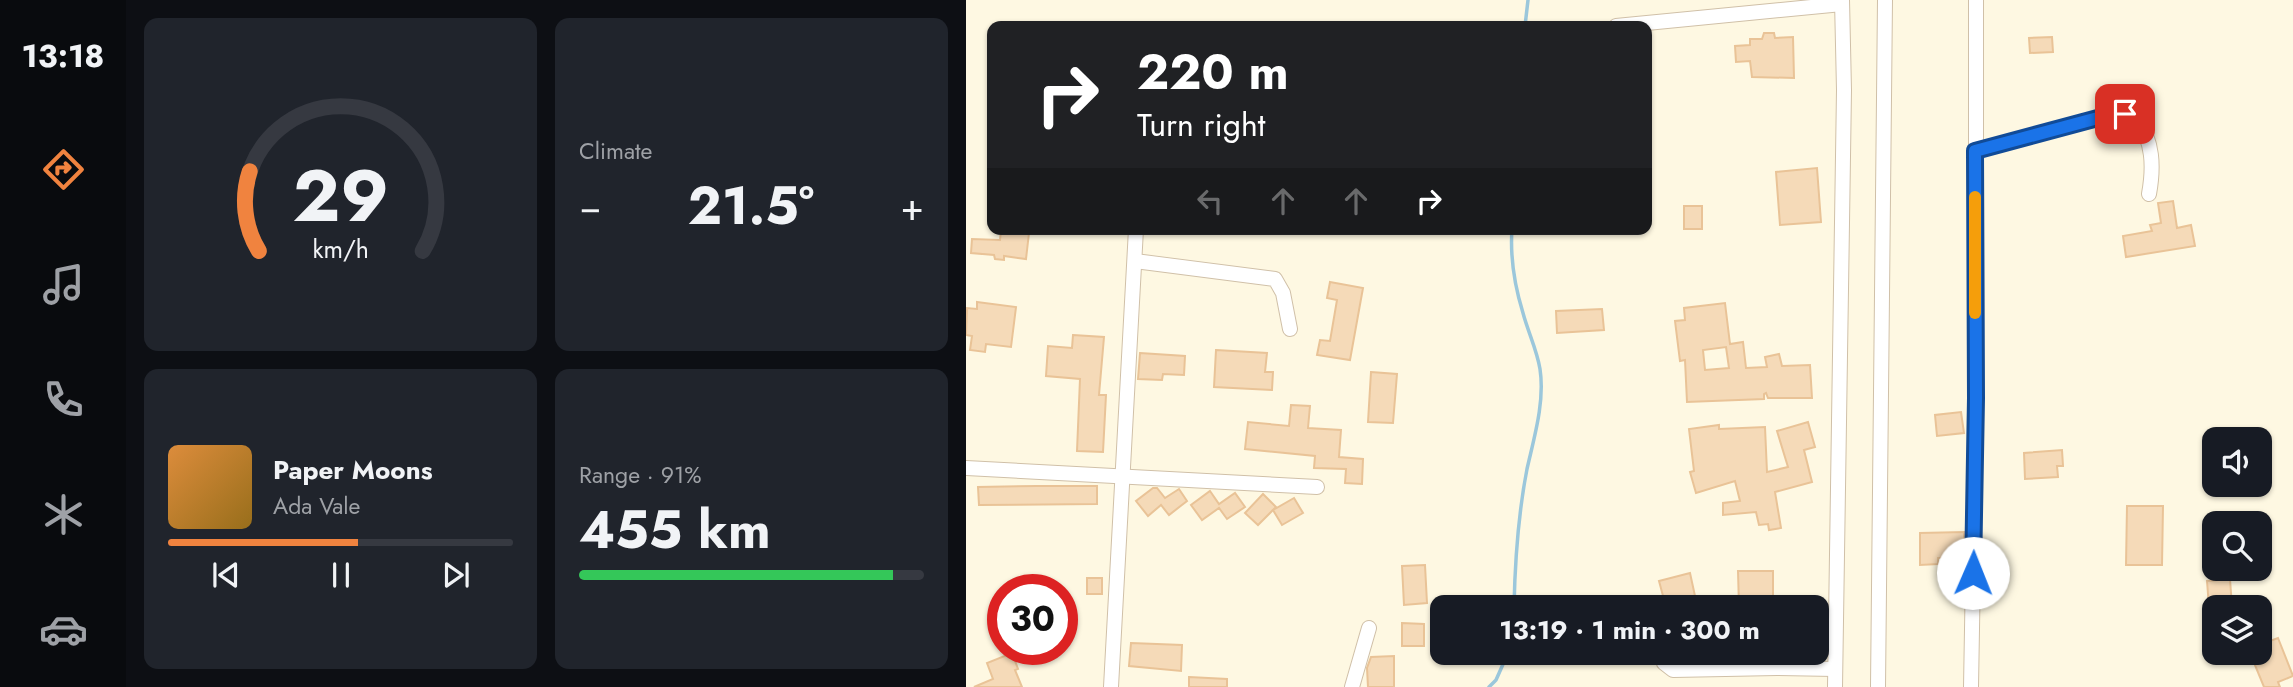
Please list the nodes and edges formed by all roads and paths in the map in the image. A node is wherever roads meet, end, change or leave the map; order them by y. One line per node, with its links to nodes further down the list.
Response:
1 (1885, 0): 19 (street)
2 (1976, 0): 5 (street)
3 (1842, 2): 4 (street); 15 (street)
4 (1652, 22)
5 (1975, 151): 6 (street); 20 (street)
6 (2149, 194)
7 (1136, 235): 8 (street)
8 (1135, 261): 9 (street); 11 (street)
9 (1290, 329)
10 (966, 468): 11 (street)
11 (1121, 477): 12 (street); 16 (street)
12 (1317, 487)
13 (1369, 628): 17 (street)
14 (1665, 665): 15 (street)
15 (1835, 669): 18 (street)
16 (1111, 687)
17 (1352, 687)
18 (1835, 687)
19 (1878, 687)
20 (1971, 687)

